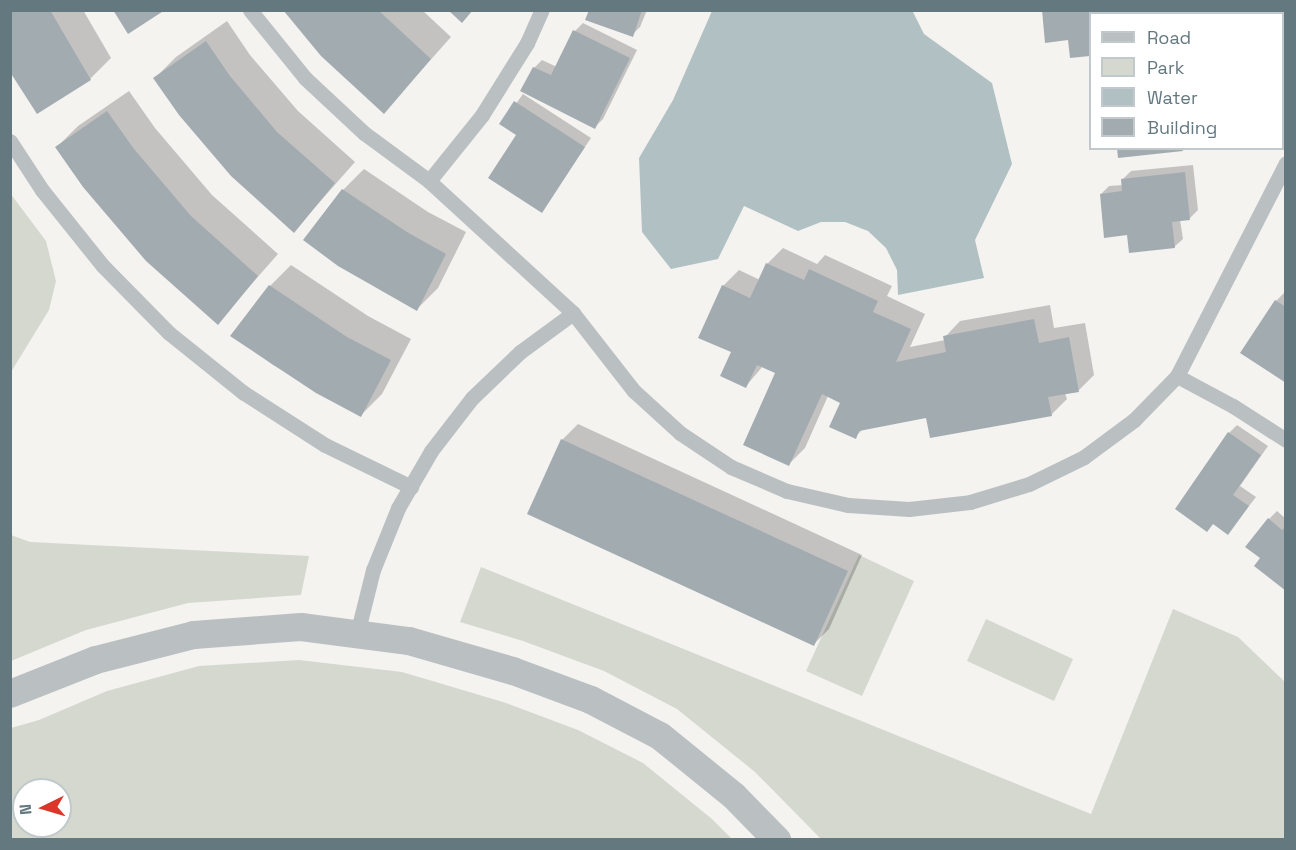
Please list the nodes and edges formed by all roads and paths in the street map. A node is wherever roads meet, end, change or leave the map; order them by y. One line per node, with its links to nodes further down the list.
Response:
1 (250, 10): 5 (lane)
2 (542, 10): 5 (lane)
3 (10, 141): 9 (lane)
4 (1286, 163): 7 (lane)
5 (429, 181): 6 (lane)
6 (573, 313): 7 (lane); 9 (lane)
7 (1176, 376): 8 (lane)
8 (1286, 440)
9 (411, 487): 10 (lane)
10 (357, 634): 11 (street); 12 (street)
11 (10, 694)
12 (777, 840)

